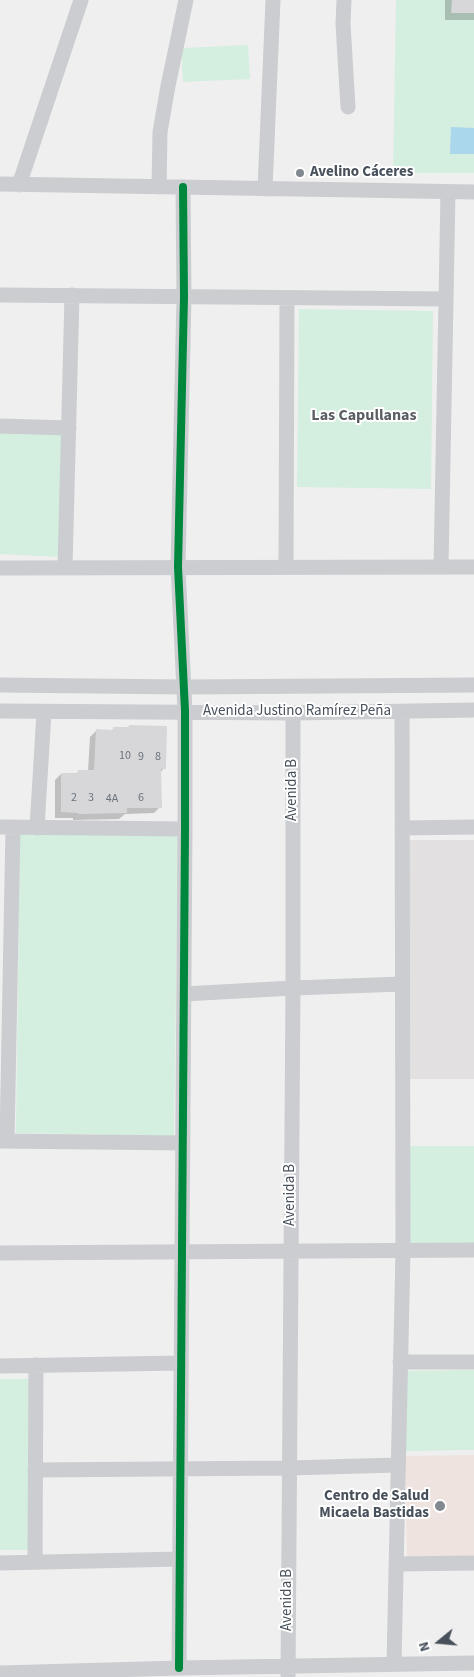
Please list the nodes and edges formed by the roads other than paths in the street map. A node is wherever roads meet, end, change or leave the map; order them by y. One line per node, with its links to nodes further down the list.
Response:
1 (81, 0): 7 (street)
2 (186, 0): 8 (street)
3 (273, 0): 10 (street)
4 (344, 0): 5 (street)
5 (348, 106)
6 (0, 184): 7 (street)
7 (19, 185): 8 (street)
8 (160, 187): 9 (street)
9 (183, 187): 10 (street); 15 (street)
10 (265, 189): 11 (street)
11 (448, 192): 12 (street); 17 (street)
12 (474, 192)
13 (0, 295): 14 (street)
14 (72, 295): 15 (street); 19 (street)
15 (184, 297): 16 (street); 20 (street)
16 (287, 298): 17 (street); 21 (street)
17 (446, 299): 22 (street)
18 (0, 426): 19 (street)
19 (69, 428): 25 (street)
20 (178, 567): 21 (street); 25 (street); 28 (street)
21 (286, 567): 22 (street)
22 (441, 567): 23 (street)
23 (474, 567)
24 (0, 568): 25 (street)
25 (65, 568)
26 (0, 685): 28 (street, Avenida Justino Ramírez Peña)
27 (474, 686): 28 (street, Avenida Justino Ramírez Peña)
28 (184, 687): 31 (street)
29 (474, 710): 33 (street, Avenida Justino Ramírez Peña)
30 (0, 711): 32 (street, Avenida Justino Ramírez Peña)
31 (185, 711): 32 (street, Avenida Justino Ramírez Peña); 34 (street, Avenida Justino Ramírez Peña); 39 (street)
32 (44, 712): 37 (street)
33 (402, 712): 34 (street, Avenida Justino Ramírez Peña); 38 (street)
34 (293, 713): 41 (street, Avenida B)
35 (7, 827): 37 (street); 43 (street)
36 (474, 827): 38 (street)
37 (38, 828): 39 (street)
38 (402, 828): 40 (street)
39 (186, 829): 42 (street)
40 (402, 984): 41 (street); 47 (street)
41 (293, 988): 42 (street); 46 (street, Avenida B)
42 (184, 994): 44 (street)
43 (4, 1141): 44 (street)
44 (183, 1143): 48 (street)
45 (474, 1250): 47 (street)
46 (291, 1251): 47 (street); 48 (street); 56 (street, Avenida B)
47 (403, 1251): 50 (street)
48 (182, 1252): 49 (street); 52 (street)
49 (0, 1253)
50 (400, 1362): 51 (street); 55 (street)
51 (474, 1362)
52 (181, 1363): 53 (street); 58 (street)
53 (36, 1365): 54 (street); 57 (street)
54 (0, 1366)
55 (398, 1464): 56 (street); 63 (street)
56 (289, 1468): 58 (street); 67 (street, Avenida B)
57 (35, 1470): 58 (street); 60 (street)
58 (181, 1470): 59 (street)
59 (180, 1559): 60 (street); 66 (street)
60 (34, 1562): 62 (street)
61 (474, 1562): 63 (street)
62 (0, 1563)
63 (396, 1564): 65 (street)
64 (474, 1663): 65 (street)
65 (394, 1664): 67 (street)
66 (179, 1668): 67 (street); 68 (street)
67 (288, 1672)
68 (113, 1673): 69 (street)
69 (0, 1674)

